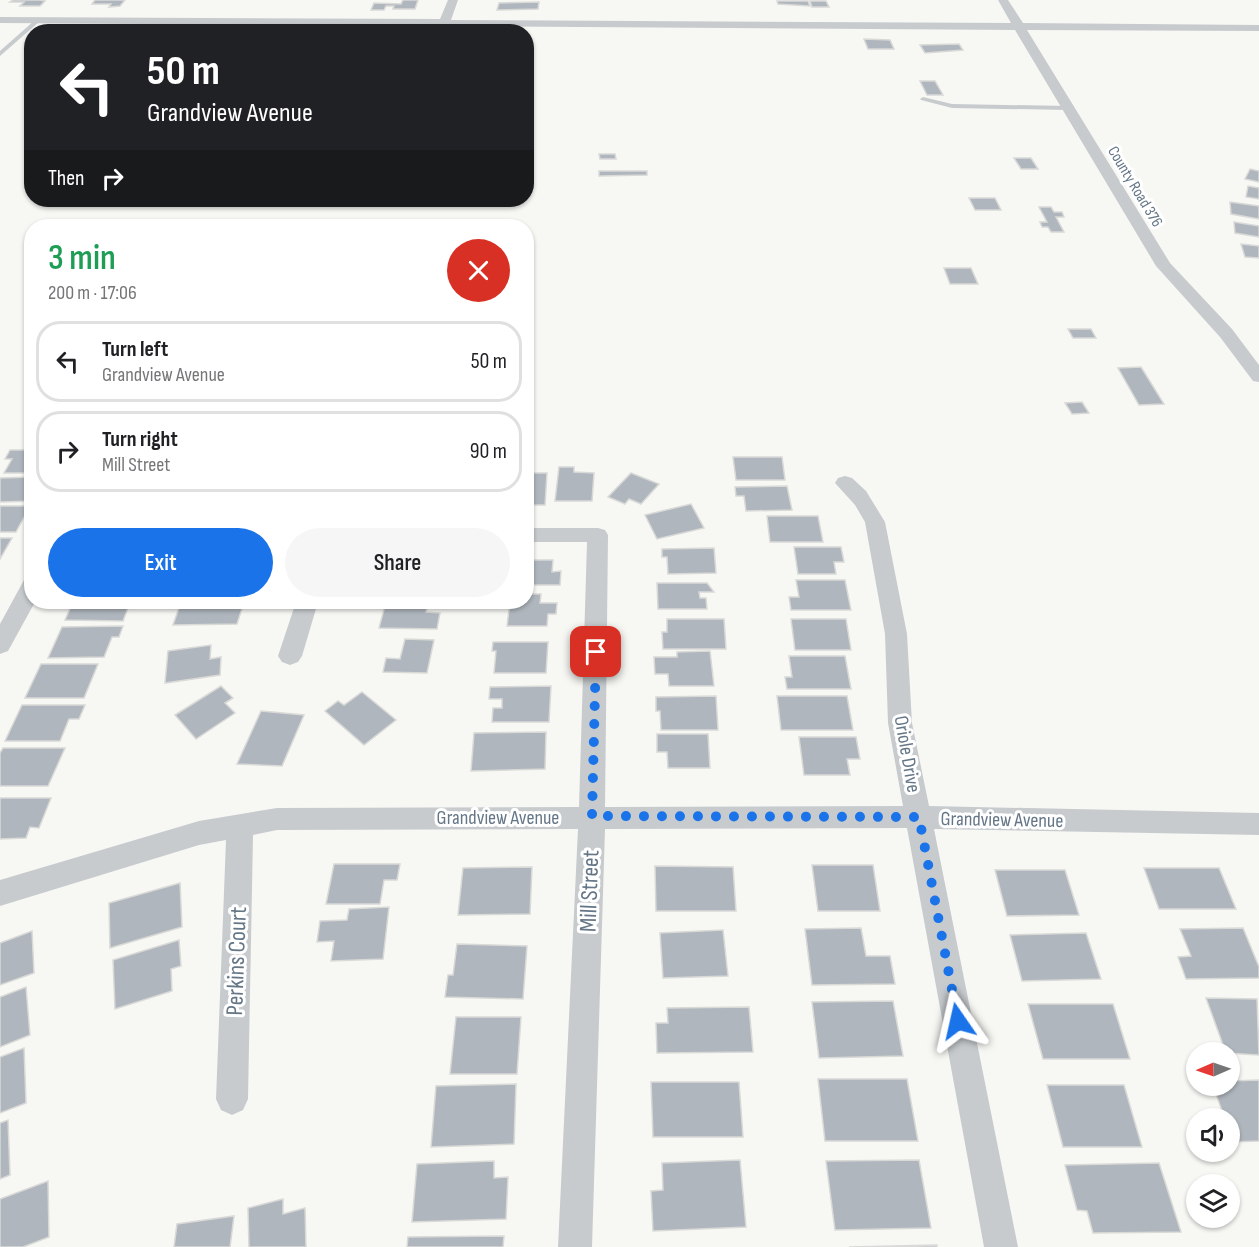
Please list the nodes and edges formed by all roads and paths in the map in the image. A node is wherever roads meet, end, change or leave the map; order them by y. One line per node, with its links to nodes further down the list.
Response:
1 (453, 0): 5 (street)
2 (1003, 0): 7 (street, County Road 376)
3 (0, 20): 4 (street)
4 (37, 21): 5 (street); 6 (lane)
5 (446, 22): 7 (street)
6 (34, 24)
7 (1019, 27): 8 (street); 12 (street, County Road 376)
8 (1259, 28)
9 (24, 33): 10 (lane)
10 (0, 54)
11 (923, 99): 12 (lane)
12 (1068, 108): 13 (street, County Road 376)
13 (1259, 377)
14 (845, 483): 21 (street, Oriole Drive)
15 (534, 535): 20 (street, Mill Street)
16 (24, 601): 18 (street)
17 (305, 609): 19 (street)
18 (0, 645)
19 (290, 656)
20 (592, 816): 21 (street, Grandview Avenue); 22 (street, Grandview Avenue); 26 (street, Mill Street)
21 (919, 817): 23 (street, Grandview Avenue); 27 (street, Oriole Drive)
22 (240, 824): 24 (street, Grandview Avenue); 25 (street, Perkins Court)
23 (1259, 825)
24 (0, 893)
25 (232, 1099)
26 (576, 1247)
27 (1001, 1247)

